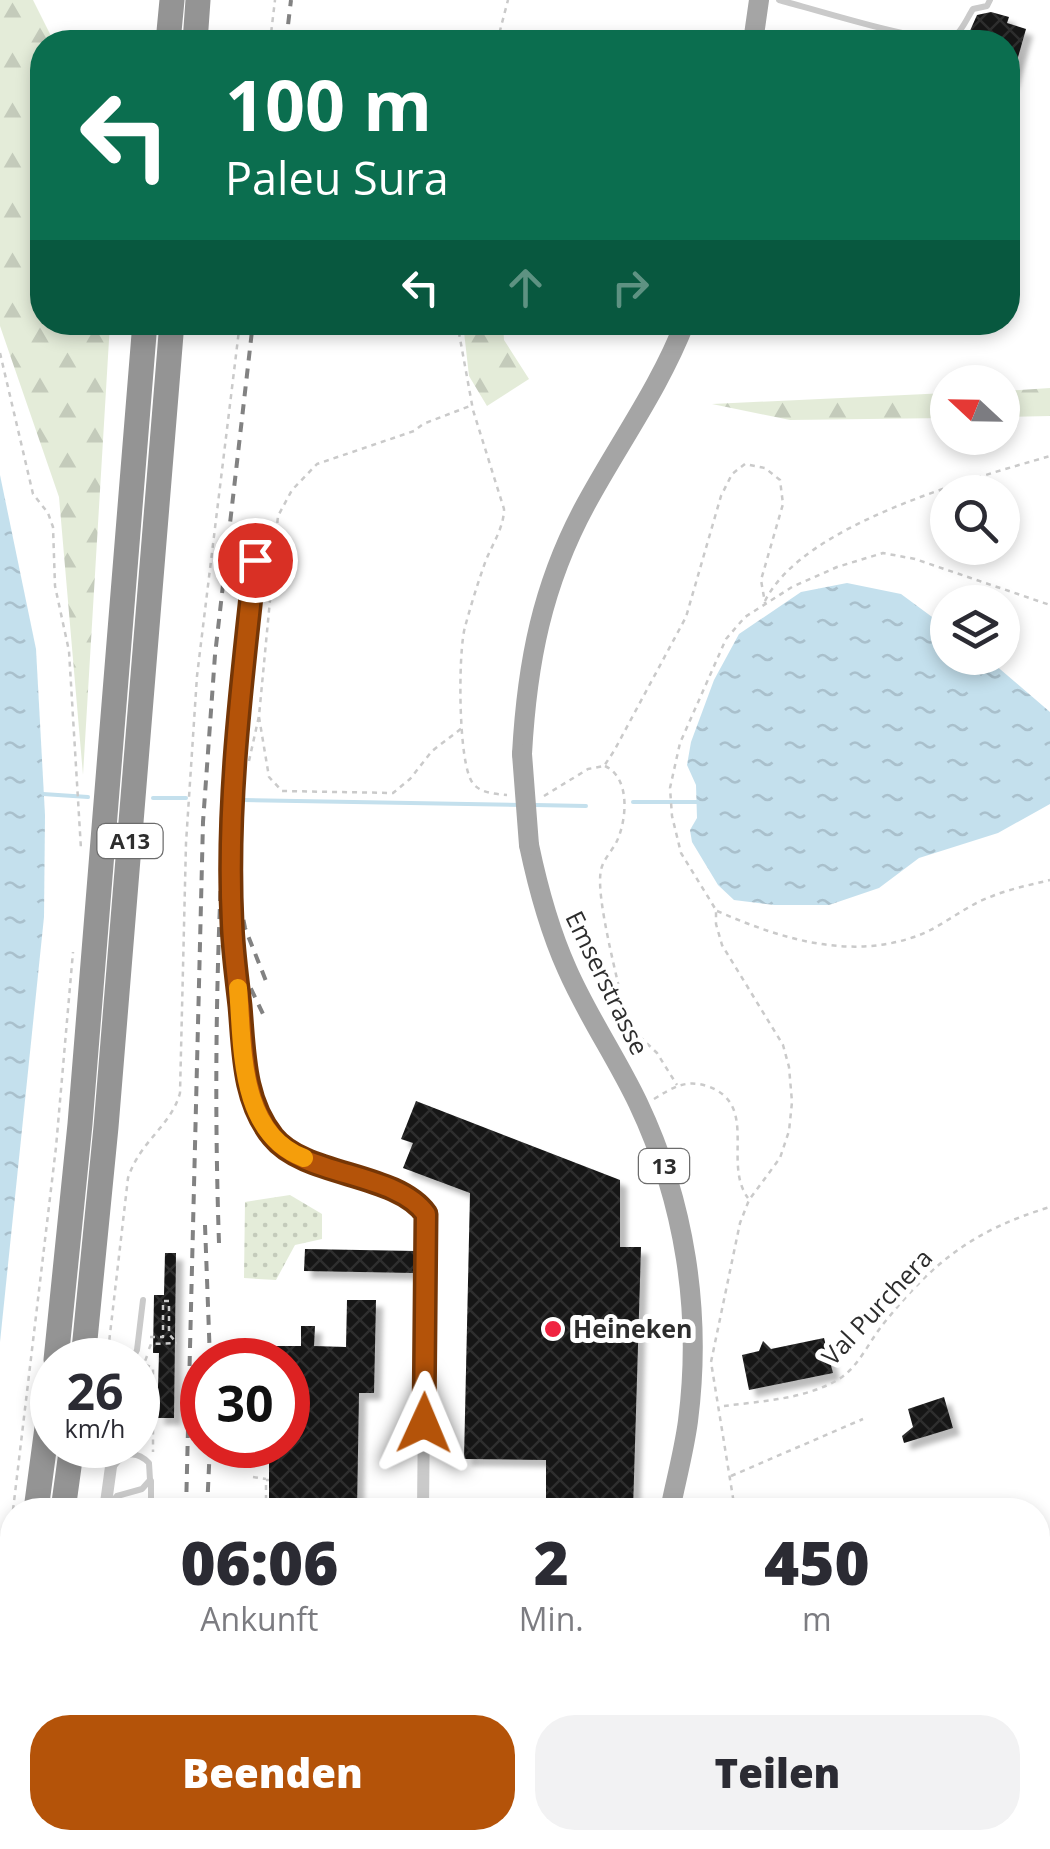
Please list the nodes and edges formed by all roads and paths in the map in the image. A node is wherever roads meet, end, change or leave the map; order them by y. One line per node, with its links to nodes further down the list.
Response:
1 (172, 0): 8 (highway)
2 (198, 0): 9 (highway)
3 (274, 0): 10 (path)
4 (508, 0): 11 (path)
5 (759, 0): 12 (main road)
6 (779, 0): 13 (lane)
7 (990, 0): 14 (lane)
8 (169, 30)
9 (196, 30)
10 (271, 30)
11 (500, 30)
12 (754, 30)
13 (896, 30)
14 (960, 30)
15 (144, 335): 42 (highway, A13)
16 (171, 335): 43 (highway, A13)
17 (238, 335): 44 (path)
18 (460, 335): 21 (path)
19 (679, 335): 38 (main road, Emserstrasse / 13, bridge)
20 (0, 353): 32 (path)
21 (472, 404): 26 (path); 27 (path)
22 (1050, 456): 24 (path)
23 (255, 560): 29 (lane)
24 (764, 603): 25 (path); 28 (path); 34 (path)
25 (1050, 606)
26 (259, 716): 27 (path); 29 (path)
27 (463, 727): 30 (path)
28 (604, 766): 31 (path); 37 (path)
29 (235, 776): 36 (lane)
30 (512, 796)
31 (539, 799)
32 (81, 852)
33 (1050, 880): 34 (path)
34 (716, 910): 39 (path)
35 (73, 950): 59 (path)
36 (241, 1020): 67 (street)
37 (677, 1085): 38 (path); 39 (path)
38 (640, 1108): 68 (main road, Emserstrasse / 13)
39 (750, 1200): 47 (path)
40 (1050, 1207): 47 (path, Val Purchera)
41 (143, 1300): 45 (lane)
42 (58, 1338)
43 (84, 1338)
44 (110, 1338)
45 (138, 1338)
46 (152, 1344): 46 (path)
47 (720, 1406): 56 (path)
48 (863, 1419): 56 (path)
49 (42, 1468): 60 (highway)
50 (69, 1468): 61 (highway)
51 (111, 1468): 55 (street)
52 (115, 1468): 55 (lane)
53 (150, 1468): 54 (lane)
54 (151, 1473): 58 (lane); 65 (lane)
55 (110, 1475): 62 (street)
56 (731, 1476): 69 (path)
57 (253, 1477): 66 (path)
58 (136, 1492): 63 (lane); 64 (lane)
59 (15, 1498)
60 (38, 1498)
61 (65, 1498)
62 (107, 1498)
63 (115, 1498)
64 (145, 1498)
65 (151, 1498)
66 (267, 1498)
67 (423, 1498)
68 (672, 1498)
69 (734, 1498)

